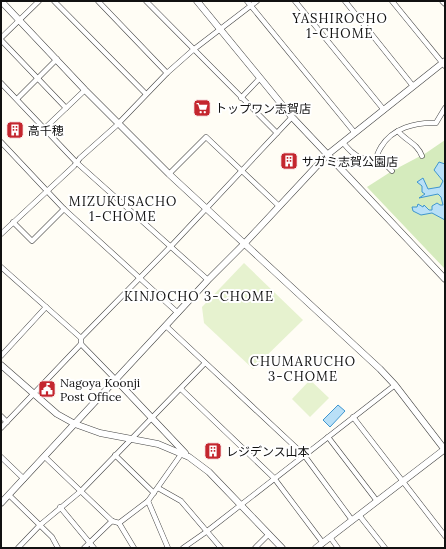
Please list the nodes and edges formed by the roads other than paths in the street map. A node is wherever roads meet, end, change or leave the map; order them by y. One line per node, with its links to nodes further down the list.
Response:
1 (1, 1): 13 (street)
2 (39, 1): 13 (street)
3 (54, 1): 25 (street)
4 (98, 1): 19 (street)
5 (146, 1): 16 (street)
6 (197, 1): 14 (street)
7 (247, 1): 12 (street)
8 (257, 1): 12 (street)
9 (295, 1): 30 (street)
10 (344, 1): 23 (street)
11 (392, 1): 18 (street)
12 (251, 6): 14 (street); 36 (street)
13 (20, 20): 15 (street); 17 (street)
14 (219, 29): 16 (street); 21 (street)
15 (1, 39): 20 (street)
16 (193, 50): 19 (street); 26 (street)
17 (57, 59): 20 (street); 24 (street)
18 (444, 63): 23 (street)
19 (167, 73): 25 (street)
20 (37, 78): 27 (street); 28 (street)
21 (260, 78): 26 (street); 31 (street)
22 (1, 83): 27 (street)
23 (413, 86): 30 (street)
24 (85, 90): 28 (street); 32 (street)
25 (146, 94): 32 (street)
26 (241, 98): 35 (street)
27 (17, 100): 33 (street)
28 (66, 108): 33 (street)
29 (445, 108): 34 (street)
30 (384, 110): 36 (street)
31 (292, 117): 35 (street); 39 (street)
32 (119, 123): 42 (street); 45 (street)
33 (44, 129): 42 (street)
34 (398, 131): 40 (street); 41 (street)
35 (277, 133): 43 (street)
36 (355, 133): 39 (street)
37 (1, 142): 46 (street)
38 (345, 145): 41 (street)
39 (327, 156): 47 (street); 56 (street)
40 (422, 156)
41 (377, 159): 44 (street)
42 (76, 162): 46 (street); 53 (street)
43 (243, 170): 45 (street); 47 (street); 49 (street)
44 (392, 171)
45 (169, 174): 49 (street)
46 (46, 190): 48 (street); 50 (street)
47 (279, 206): 52 (street)
48 (64, 209): 50 (street); 55 (street)
49 (207, 209): 52 (street); 53 (street)
50 (13, 222): 51 (street)
51 (1, 234)
52 (245, 243): 57 (street); 67 (street)
53 (171, 246): 55 (street); 57 (street)
54 (1, 267): 58 (street)
55 (139, 278): 59 (street); 61 (street)
56 (445, 279)
57 (208, 280): 59 (street)
58 (46, 307): 61 (street); 63 (street)
59 (178, 313): 60 (street)
60 (166, 326): 64 (street); 66 (street)
61 (81, 338): 62 (street)
62 (81, 344): 66 (street); 69 (street)
63 (1, 356)
64 (205, 363): 68 (street); 81 (street)
65 (1, 365): 69 (street)
66 (116, 380): 72 (street); 74 (street)
67 (395, 385): 71 (street); 78 (street)
68 (181, 389): 72 (street); 86 (street)
69 (32, 394): 73 (street); 74 (street)
70 (1, 416): 73 (street)
71 (353, 417): 76 (street); 87 (street)
72 (153, 418): 77 (street); 84 (street)
73 (7, 422): 75 (street)
74 (75, 424): 77 (street); 83 (street)
75 (1, 428)
76 (328, 437): 81 (street); 93 (street)
77 (132, 439): 79 (street); 80 (street)
78 (445, 449): 87 (street)
79 (182, 453): 84 (street); 88 (street)
80 (115, 455): 89 (street); 90 (street)
81 (304, 455): 86 (street); 98 (street)
82 (1, 457): 85 (street)
83 (45, 457): 85 (street); 89 (street)
84 (189, 457): 95 (street)
85 (24, 478): 91 (street)
86 (274, 478): 95 (street); 107 (street)
87 (403, 481): 93 (street); 104 (street)
88 (158, 488): 90 (street); 102 (street)
89 (81, 491): 96 (street); 99 (street)
90 (154, 493): 92 (street)
91 (9, 495): 94 (street); 101 (street)
92 (148, 501): 100 (street); 113 (street)
93 (377, 501): 97 (street)
94 (1, 503)
95 (240, 504): 102 (street); 103 (street)
96 (60, 507): 101 (street); 106 (street)
97 (359, 515): 98 (street); 120 (street)
98 (352, 520): 105 (street)
99 (112, 521): 100 (street); 106 (street)
100 (119, 523): 112 (street)
101 (40, 525): 108 (street); 109 (street)
102 (206, 532): 114 (street); 115 (street)
103 (269, 534): 116 (street); 117 (street)
104 (445, 536)
105 (330, 537): 107 (street); 119 (street)
106 (90, 542): 110 (street); 111 (street)
107 (323, 542): 118 (street)
108 (18, 548)
109 (58, 548)
110 (84, 548)
111 (94, 548)
112 (134, 548)
113 (168, 548)
114 (183, 548)
115 (221, 548)
116 (255, 548)
117 (282, 548)
118 (316, 548)
119 (338, 548)
120 (385, 548)

